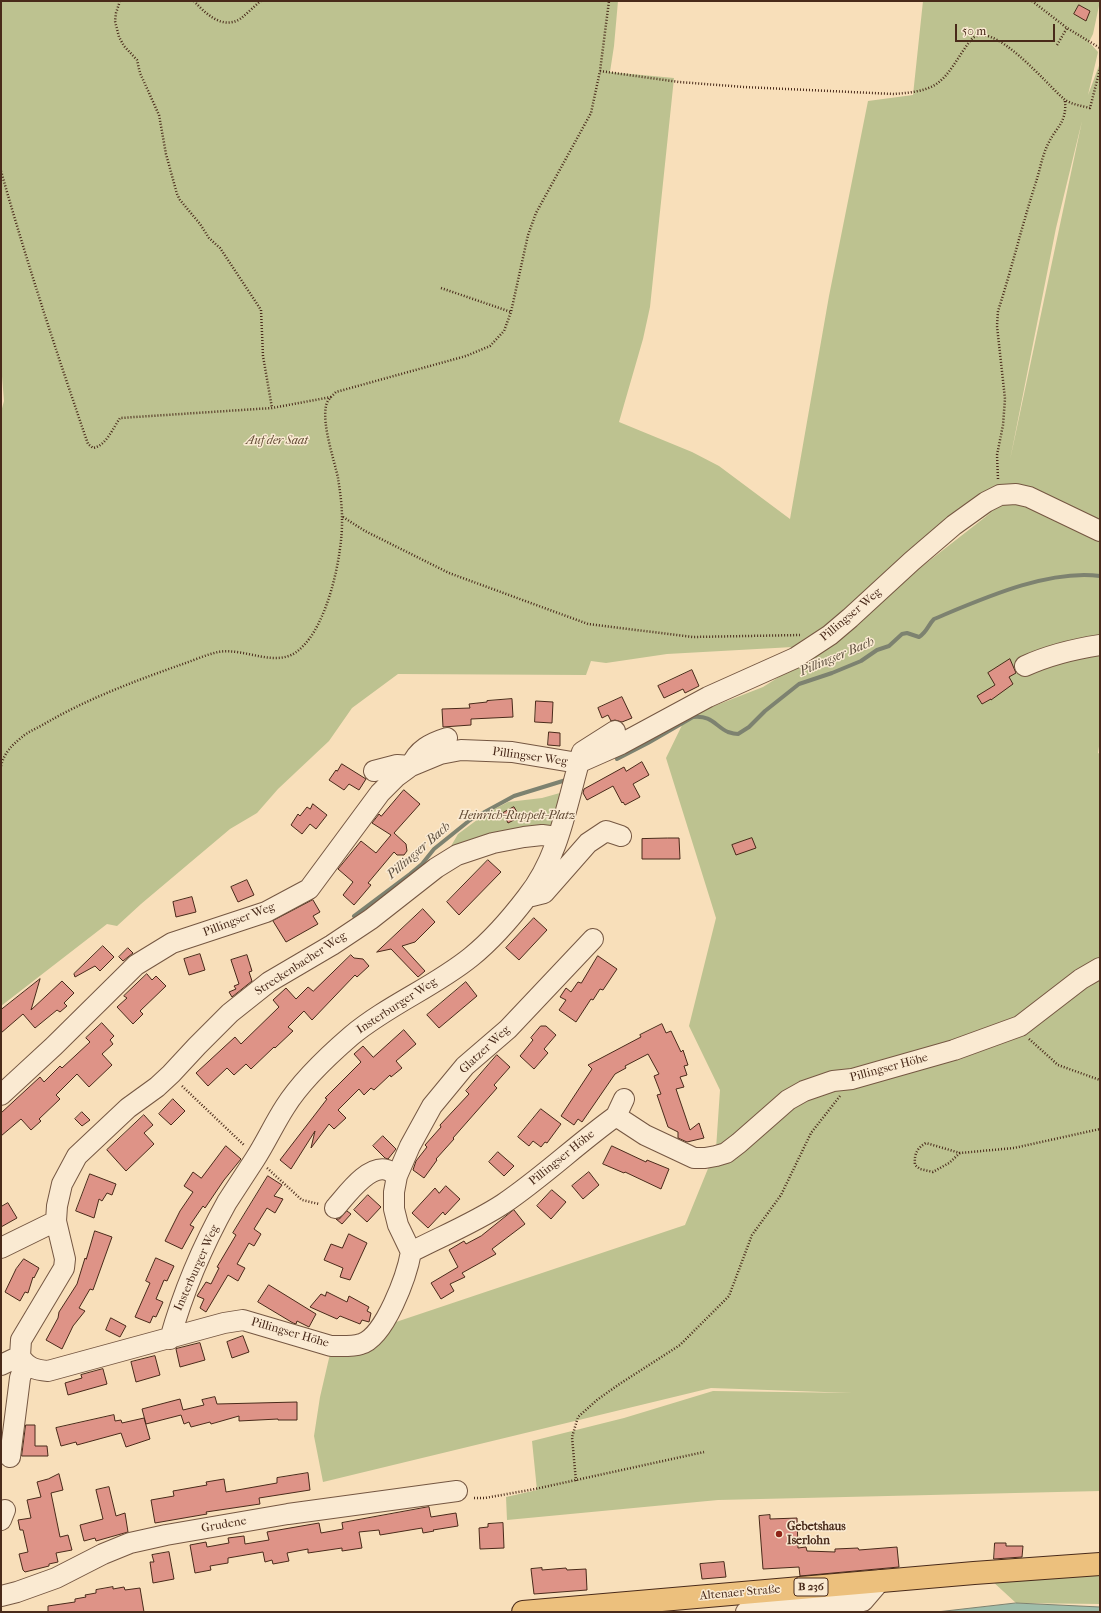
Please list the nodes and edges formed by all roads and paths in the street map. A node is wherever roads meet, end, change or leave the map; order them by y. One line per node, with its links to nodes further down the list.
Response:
1 (120, 1): 16 (path)
2 (194, 1): 3 (path)
3 (261, 1)
4 (609, 1): 10 (path)
5 (1032, 1): 6 (path)
6 (1067, 28): 7 (path); 8 (path)
7 (1057, 45)
8 (1100, 48)
9 (1100, 69): 11 (path)
10 (600, 71): 11 (path); 14 (path)
11 (1065, 100): 17 (path)
12 (1, 171): 16 (path)
13 (441, 288): 14 (path)
14 (511, 312): 15 (path)
15 (331, 396): 16 (path); 18 (path)
16 (272, 408)
17 (1000, 495): 19 (street, Pillingser Weg); 25 (street, Pillingser Weg)
18 (342, 516): 20 (path); 26 (path)
19 (1100, 531)
20 (801, 635)
21 (1100, 645): 22 (street)
22 (1025, 666)
23 (615, 731): 25 (street)
24 (446, 738): 27 (street)
25 (578, 763): 27 (street, Pillingser Weg); 30 (street, Insterburger Weg)
26 (1, 766)
27 (412, 766): 28 (street); 38 (street, Pillingser Weg)
28 (374, 771)
29 (621, 836): 31 (street)
30 (558, 837): 31 (street, Insterburger Weg); 35 (street, Streckenbacher Weg)
31 (528, 896): 41 (street, Insterburger Weg)
32 (593, 940): 42 (street, Glatzer Weg)
33 (1100, 968): 34 (street, Pillingser Höhe)
34 (1020, 1026): 36 (street, Pillingser Höhe); 37 (path)
35 (171, 1074): 41 (path); 44 (street, Streckenbacher Weg)
36 (852, 1079): 46 (street, Pillingser Höhe); 52 (path)
37 (1100, 1080)
38 (1, 1095)
39 (1100, 1129): 40 (path)
40 (960, 1153): 40 (path)
41 (256, 1158): 43 (path); 47 (street, Insterburger Weg)
42 (397, 1176): 43 (street); 46 (street, Glatzer Weg)
43 (328, 1206)
44 (56, 1221): 45 (street); 48 (street)
45 (1, 1248)
46 (411, 1252): 47 (street, Pillingser Höhe)
47 (170, 1339): 48 (street, Pillingser Höhe)
48 (22, 1360): 49 (street); 51 (street)
49 (1, 1365)
50 (704, 1452): 52 (path)
51 (10, 1457)
52 (576, 1480): 53 (path)
53 (466, 1495): 56 (street, Grudene)
54 (1100, 1564): 55 (main road, Altenaer Straße / B 236)
55 (881, 1580): 57 (main road, Altenaer Straße / B 236); 58 (street)
56 (1, 1596)
57 (523, 1612)
58 (746, 1612)

